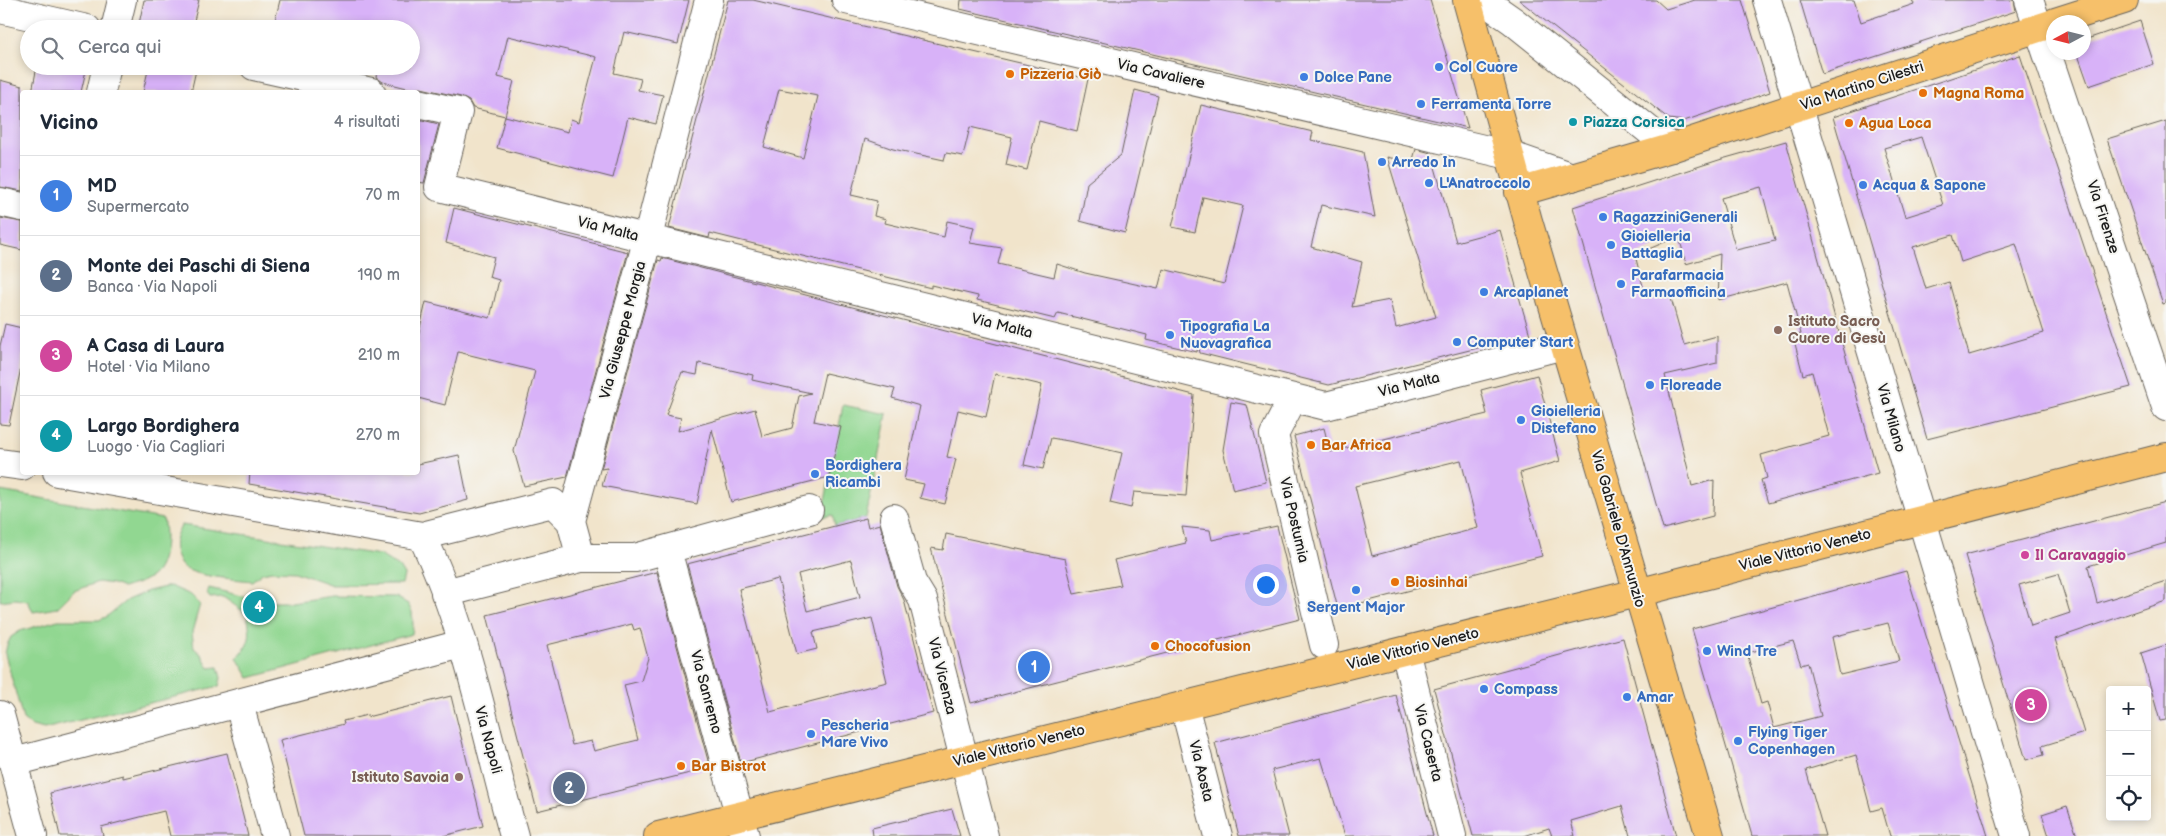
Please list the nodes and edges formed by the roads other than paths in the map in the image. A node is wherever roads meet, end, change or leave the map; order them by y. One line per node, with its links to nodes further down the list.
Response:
1 (122, 0): 12 (street)
2 (709, 0): 29 (street, Via Giuseppe Morgia)
3 (846, 0): 23 (street, Via Cavaliere)
4 (1467, 0): 23 (main road, Via Gabriele D'Annunzio)
5 (1483, 0): 22 (street)
6 (1767, 0): 21 (street, Via Milano)
7 (2029, 0): 13 (street, Via Firenze)
8 (2124, 0): 10 (main road, Via Martino Cilestri)
9 (0, 9): 11 (street)
10 (2077, 15)
11 (48, 20)
12 (117, 20)
13 (2046, 20)
14 (2046, 25): 21 (main road, Via Martino Cilestri)
15 (2060, 60): 32 (street, Via Firenze)
16 (105, 75): 18 (street)
17 (294, 75): 19 (street)
18 (102, 90)
19 (362, 90)
20 (420, 103): 25 (street)
21 (1799, 106): 22 (main road, Via Martino Cilestri); 38 (street, Via Milano)
22 (1671, 148): 24 (main road, Via Martino Cilestri)
23 (1509, 155): 24 (street, Via Cavaliere); 26 (main road, Via Gabriele D'Annunzio)
24 (1572, 178): 26 (main road, Via Martino Cilestri)
25 (428, 190): 29 (street, Via Malta)
26 (1520, 192): 30 (main road, Via Gabriele D'Annunzio)
27 (0, 202): 28 (street)
28 (20, 207)
29 (647, 239): 31 (street, Via Malta); 39 (street, Via Giuseppe Morgia)
30 (1564, 345): 31 (street, Via Malta); 44 (main road, Via Gabriele D'Annunzio)
31 (1293, 398): 46 (street, Via Postumia)
32 (2166, 407)
33 (2166, 457): 38 (main road, Viale Vittorio Veneto)
34 (89, 475): 35 (street)
35 (175, 483): 40 (street)
36 (809, 510): 42 (street)
37 (894, 518): 51 (street, Via Vicenza)
38 (1921, 520): 44 (main road, Viale Vittorio Veneto); 62 (street, Via Milano)
39 (571, 521): 40 (street); 41 (street)
40 (422, 536): 43 (street, Via Napoli)
41 (581, 558): 42 (street); 43 (street)
42 (670, 558): 53 (street, Via Sanremo)
43 (445, 593): 45 (street, Via Napoli)
44 (1637, 593): 47 (main road, Viale Vittorio Veneto); 61 (main road, Via Gabriele D'Annunzio)
45 (462, 644): 50 (street); 56 (street, Via Napoli)
46 (1324, 645)
47 (1405, 651): 48 (main road, Viale Vittorio Veneto); 60 (street, Via Caserta)
48 (1184, 705): 51 (main road, Viale Vittorio Veneto); 59 (street, Via Aosta)
49 (0, 714): 52 (street)
50 (242, 714): 52 (street); 55 (street)
51 (964, 760): 53 (main road, Viale Vittorio Veneto); 58 (street, Via Vicenza)
52 (14, 762): 54 (street)
53 (742, 826): 57 (main road, Viale Vittorio Veneto)
54 (33, 836)
55 (275, 836)
56 (514, 836)
57 (658, 836)
58 (984, 836)
59 (1218, 836)
60 (1452, 836)
61 (1710, 836)
62 (2016, 836)

